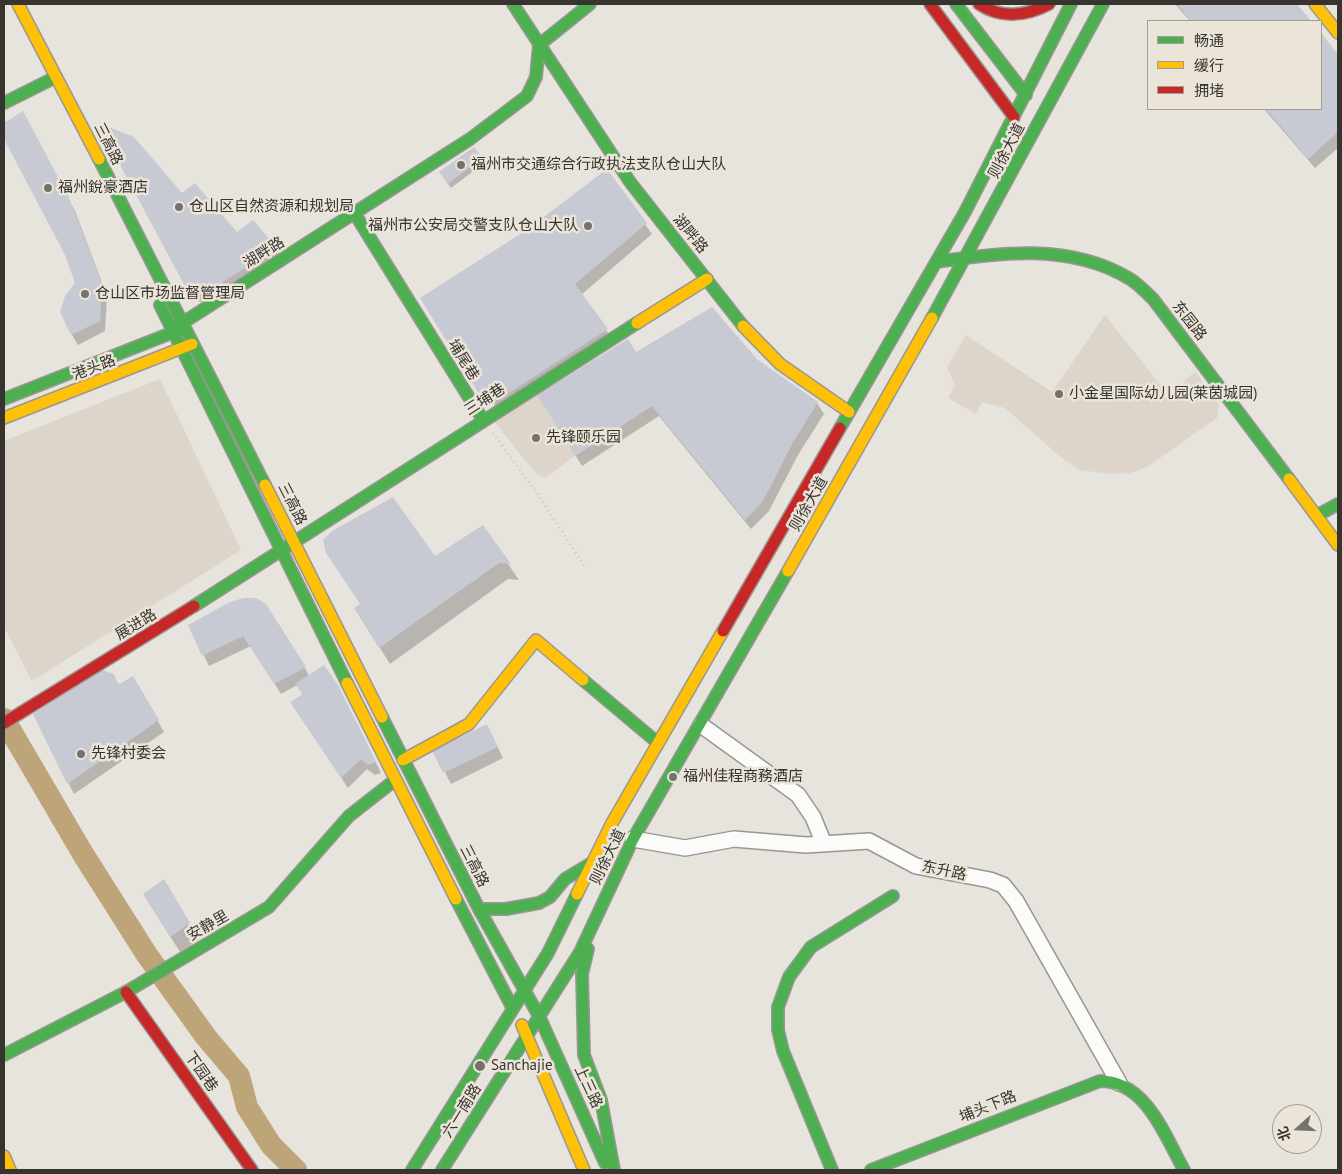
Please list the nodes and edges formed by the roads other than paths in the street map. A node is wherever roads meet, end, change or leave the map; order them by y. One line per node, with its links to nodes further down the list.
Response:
1 (18, 4): 13 (main road, 三高路)
2 (513, 4): 12 (main road, 湖畔路)
3 (590, 4): 12 (main road)
4 (930, 4): 16 (main road)
5 (956, 4): 14 (main road)
6 (979, 4): 7 (main road)
7 (1049, 4)
8 (1071, 4): 14 (main road, 则徐大道)
9 (1103, 4): 19 (main road, 则徐大道)
10 (1315, 4): 11 (main road)
11 (1338, 33)
12 (539, 45): 17 (main road, 湖畔路); 21 (main road, 湖畔路)
13 (56, 77): 15 (main road); 22 (main road, 三高路)
14 (1026, 96): 16 (main road, 则徐大道)
15 (4, 103)
16 (1014, 117): 20 (main road, 则徐大道)
17 (355, 214): 22 (main road, 湖畔路); 29 (main road, 埔尾巷)
18 (116, 218): 23 (main road, 三高路)
19 (967, 257): 20 (main road, 东园路); 31 (main road, 东园路); 36 (main road, 则徐大道)
20 (936, 262): 27 (main road, 则徐大道)
21 (707, 279): 27 (main road, 湖畔路); 29 (main road, 三埔巷)
22 (185, 325): 23 (main road, 湖畔路); 24 (main road, 三高路)
23 (172, 331): 25 (main road, 三高路); 26 (main road, 港头路)
24 (194, 343): 25 (main road, 港头路); 32 (main road, 三高路)
25 (181, 348): 28 (main road, 港头路); 34 (main road, 三高路)
26 (4, 399)
27 (849, 412): 37 (main road, 则徐大道)
28 (4, 418)
29 (483, 420): 32 (main road, 三埔巷)
30 (1338, 504): 31 (main road)
31 (1318, 515): 33 (main road, 东园路)
32 (294, 543): 34 (main road, 三埔巷); 38 (main road, 三高路)
33 (1338, 545)
34 (282, 551): 35 (main road, 展进路); 39 (main road, 三高路)
35 (4, 723)
36 (702, 725): 40 (main road, 则徐大道); 41 (street)
37 (658, 744): 38 (main road); 42 (main road, 则徐大道)
38 (403, 760): 45 (main road, 三高路)
39 (395, 780): 47 (main road, 安静里); 48 (main road, 三高路)
40 (633, 839): 41 (street, 东升路); 43 (main road, 则徐大道)
41 (824, 844): 52 (street, 东升路)
42 (595, 860): 45 (main road); 46 (main road, 则徐大道)
43 (612, 882): 49 (main road, 则徐大道); 60 (main road)
44 (893, 896): 61 (main road)
45 (479, 909): 46 (main road, 三高路)
46 (525, 989): 48 (main road, 则徐大道); 49 (main road, 三高路)
47 (126, 992): 51 (main road, 安静里); 55 (main road, 下园巷)
48 (513, 1009): 50 (main road, 三高路); 56 (main road, 则徐大道)
49 (540, 1018): 50 (main road, 六一南路); 59 (main road, 上三路)
50 (527, 1036): 57 (main road, 六一南路); 58 (main road)
51 (4, 1055)
52 (1119, 1083): 62 (main road, 埔头下路); 63 (main road)
53 (4, 1156): 54 (main road)
54 (10, 1170)
55 (250, 1170)
56 (412, 1170)
57 (442, 1170)
58 (584, 1170)
59 (608, 1170)
60 (614, 1170)
61 (832, 1170)
62 (871, 1170)
63 (1184, 1170)

